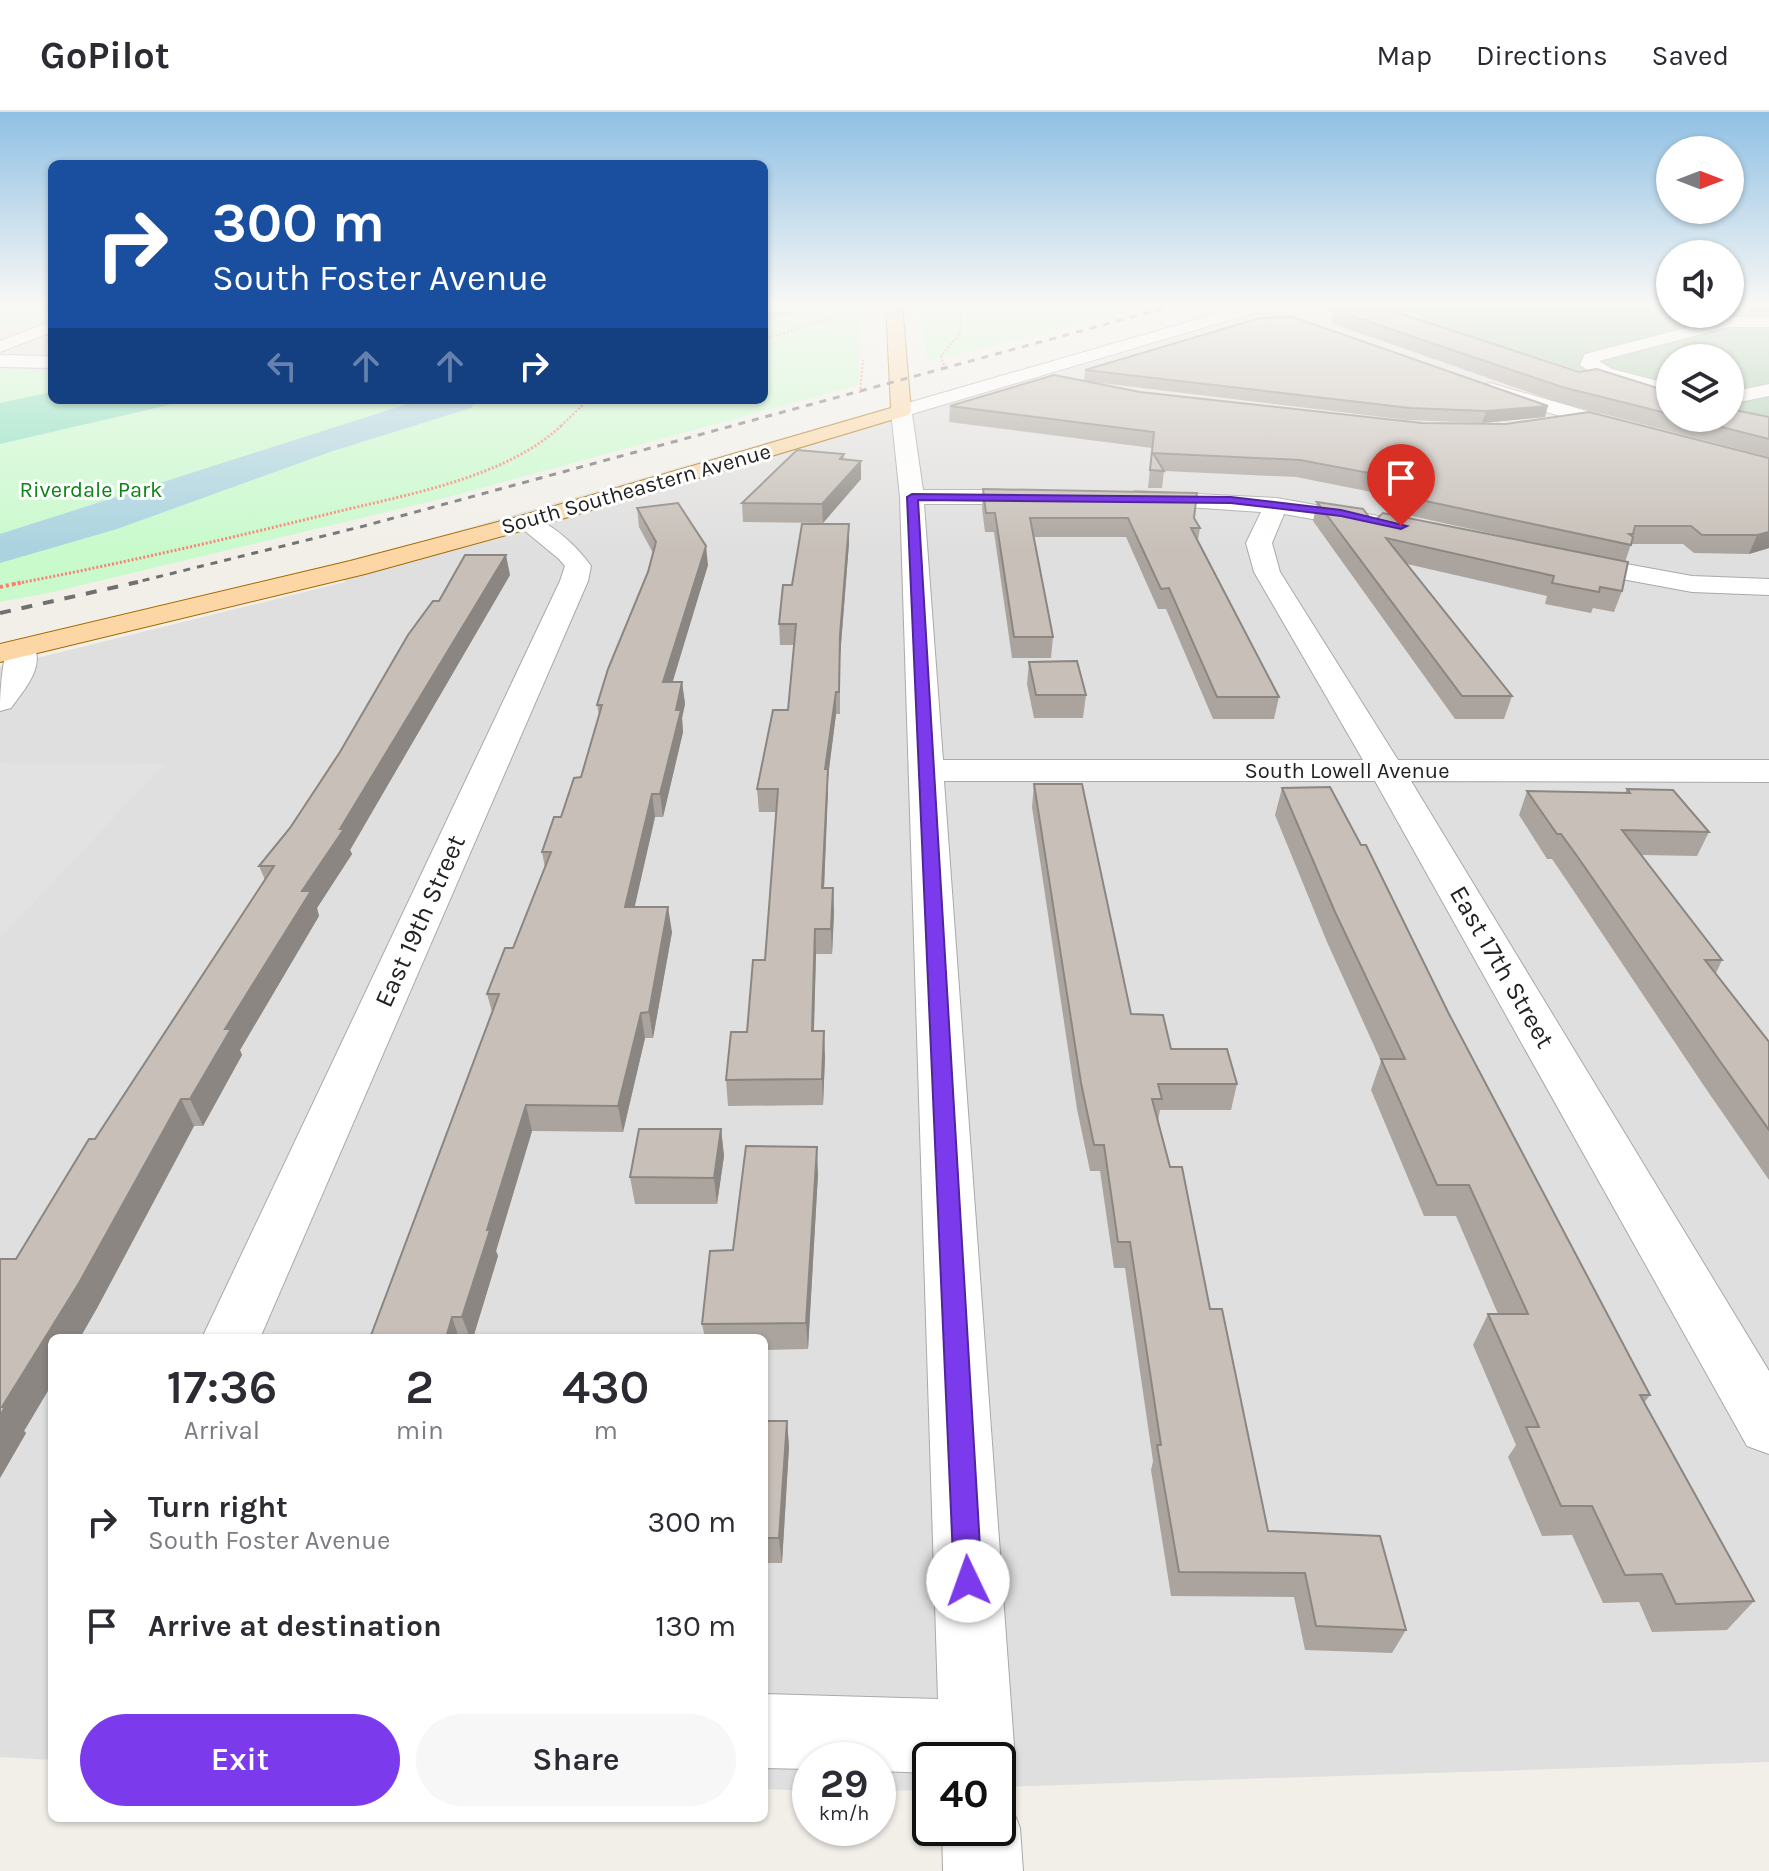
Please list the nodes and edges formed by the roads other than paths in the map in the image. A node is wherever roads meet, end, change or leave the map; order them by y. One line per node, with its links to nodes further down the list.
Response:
1 (899, 386): 6 (main road)
2 (980, 386): 6 (street, South Southeastern Avenue)
3 (1482, 386): 7 (street)
4 (1769, 390): 5 (street)
5 (1744, 395)
6 (901, 404): 10 (street); 14 (main road, South Southeastern Avenue)
7 (1582, 419): 8 (street); 9 (street)
8 (1546, 426)
9 (1640, 434)
10 (912, 497): 11 (street); 22 (street)
11 (1065, 497)
12 (1111, 498): 13 (street)
13 (1276, 505): 15 (street); 23 (street, East 17th Street)
14 (526, 522): 20 (main road, South Southeastern Avenue); 25 (street, East 19th Street)
15 (1461, 539)
16 (1537, 555): 18 (street)
17 (1769, 587): 18 (street)
18 (1734, 588): 19 (street)
19 (1769, 617)
20 (11, 651): 21 (street)
21 (0, 701)
22 (925, 770): 23 (street, South Lowell Avenue); 28 (street)
23 (1387, 771): 24 (street, South Lowell Avenue); 26 (street, East 17th Street)
24 (1769, 771)
25 (233, 1334)
26 (1769, 1426)
27 (768, 1731): 29 (street)
28 (977, 1742)
29 (912, 1743)
30 (982, 1846): 31 (street)
31 (983, 1871)

